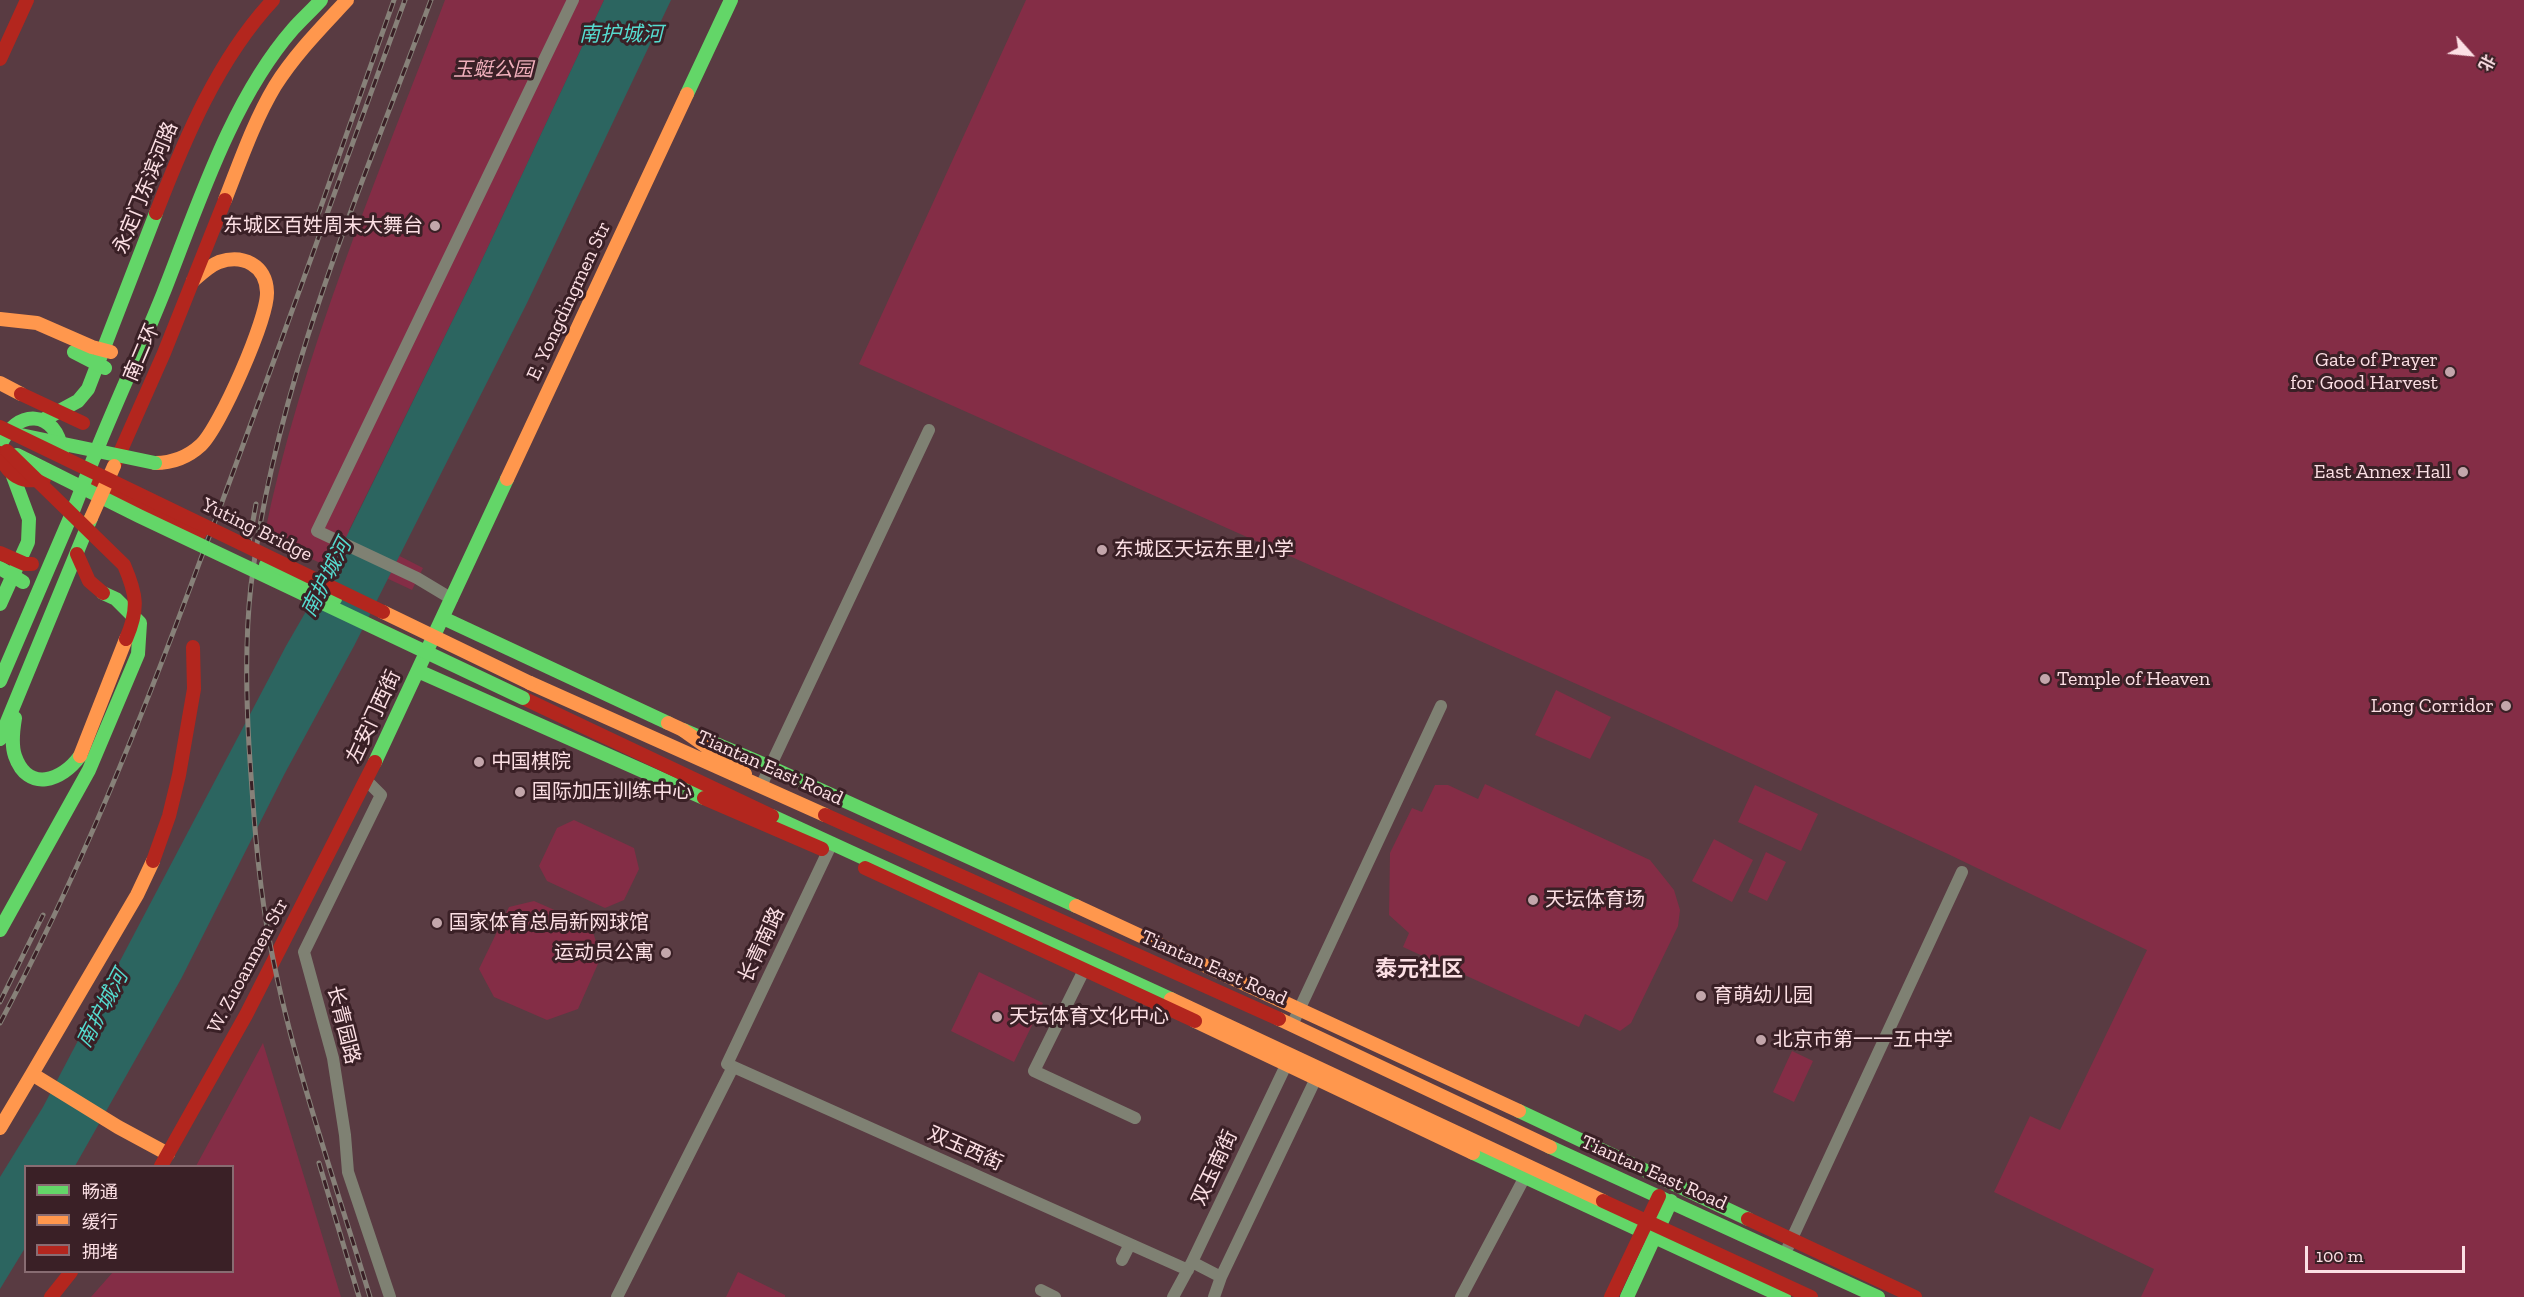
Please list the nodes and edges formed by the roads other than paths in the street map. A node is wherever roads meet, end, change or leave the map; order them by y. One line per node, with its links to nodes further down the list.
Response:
1 (27, 0): 7 (main road)
2 (273, 0): 14 (main road, 永定门东滨河路)
3 (321, 0): 10 (main road, 南二环)
4 (347, 0): 8 (main road, 南二环)
5 (573, 0): 29 (street)
6 (731, 0): 29 (main road, E. Yongdingmen Str)
7 (0, 59)
8 (192, 282): 17 (main road, bridge); 26 (main road, 南二环, bridge)
9 (0, 319): 10 (main road, bridge)
10 (151, 324): 13 (main road, 南二环)
11 (0, 332): 13 (main road, bridge)
12 (0, 383): 15 (main road, bridge)
13 (112, 415): 15 (main road); 18 (main road, 南二环)
14 (43, 420): 17 (main road); 20 (main road)
15 (83, 423): 18 (main road)
16 (929, 430): 46 (street)
17 (6, 431): 19 (main road); 39 (main road, Yuting Bridge, bridge)
18 (100, 441): 25 (main road, 南二环, bridge)
19 (2, 449): 23 (main road); 41 (main road, Yuting Bridge, bridge); 42 (main road, bridge)
20 (62, 457): 21 (main road); 22 (main road)
21 (68, 471): 22 (main road); 35 (main road)
22 (53, 473): 23 (main road)
23 (13, 476): 31 (main road)
24 (0, 553): 25 (main road, bridge)
25 (55, 553): 32 (main road, 南二环)
26 (77, 554): 28 (main road); 30 (main road, 南二环)
27 (0, 568): 32 (main road, bridge)
28 (103, 593): 30 (main road); 53 (main road)
29 (452, 598): 33 (main road, E. Yongdingmen Str)
30 (58, 602): 42 (main road, 南二环)
31 (0, 604)
32 (32, 608): 38 (main road, 南二环)
33 (443, 618): 34 (main road); 35 (main road, E. Yongdingmen Str)
34 (484, 636): 40 (main road); 44 (main road)
35 (430, 645): 37 (main road, 左安门西街)
36 (193, 646): 59 (main road)
37 (418, 671): 40 (main road); 47 (main road, 左安门西街)
38 (0, 681)
39 (530, 683): 48 (main road, Tiantan East Road)
40 (459, 690): 49 (main road)
41 (523, 698): 50 (main road, Tiantan East Road)
42 (16, 700): 45 (main road, 南二环)
43 (1441, 706): 55 (street)
44 (683, 730): 46 (main road); 48 (main road)
45 (0, 739)
46 (770, 767): 48 (street); 55 (main road)
47 (366, 780): 63 (main road, W. Zuoanmen Str); 78 (street, 长青园路)
48 (761, 786): 56 (main road, Tiantan East Road)
49 (704, 798): 50 (main road); 51 (main road)
50 (768, 813): 51 (main road, Tiantan East Road)
51 (830, 847): 54 (main road, Tiantan East Road); 58 (street, 长青南路)
52 (1962, 872): 69 (street)
53 (0, 930)
54 (1086, 964): 57 (main road, Tiantan East Road); 61 (street)
55 (1300, 1008): 56 (street); 69 (main road)
56 (1292, 1025): 66 (main road, Tiantan East Road)
57 (1288, 1060): 60 (main road, Tiantan East Road); 73 (street, 双玉南街)
58 (730, 1065): 70 (street, 双玉西街); 79 (street, 长青南路)
59 (32, 1074): 62 (main road); 63 (main road)
60 (1318, 1075): 65 (main road, Tiantan East Road); 75 (street)
61 (1135, 1118)
62 (0, 1128)
63 (168, 1154): 64 (main road, W. Zuoanmen Str)
64 (161, 1165)
65 (1527, 1172): 67 (main road, Tiantan East Road); 83 (street)
66 (1665, 1198): 67 (main road); 68 (main road); 71 (main road, Tiantan East Road)
67 (1644, 1227): 68 (main road, Tiantan East Road); 84 (main road)
68 (1657, 1233): 85 (main road); 86 (main road); 87 (main road, Tiantan East Road)
69 (1792, 1239): 71 (street); 89 (main road)
70 (1130, 1244): 72 (street); 73 (street, 双玉西街)
71 (1785, 1254): 88 (main road, Tiantan East Road)
72 (1122, 1260)
73 (1190, 1266): 75 (street, 双玉西街); 81 (street, 双玉南街)
74 (70, 1273): 77 (main road)
75 (1221, 1277): 82 (street)
76 (1041, 1290): 80 (street)
77 (51, 1297)
78 (390, 1297)
79 (617, 1297)
80 (1055, 1297)
81 (1173, 1297)
82 (1214, 1297)
83 (1461, 1297)
84 (1611, 1297)
85 (1627, 1297)
86 (1784, 1297)
87 (1811, 1297)
88 (1878, 1297)
89 (1915, 1297)

